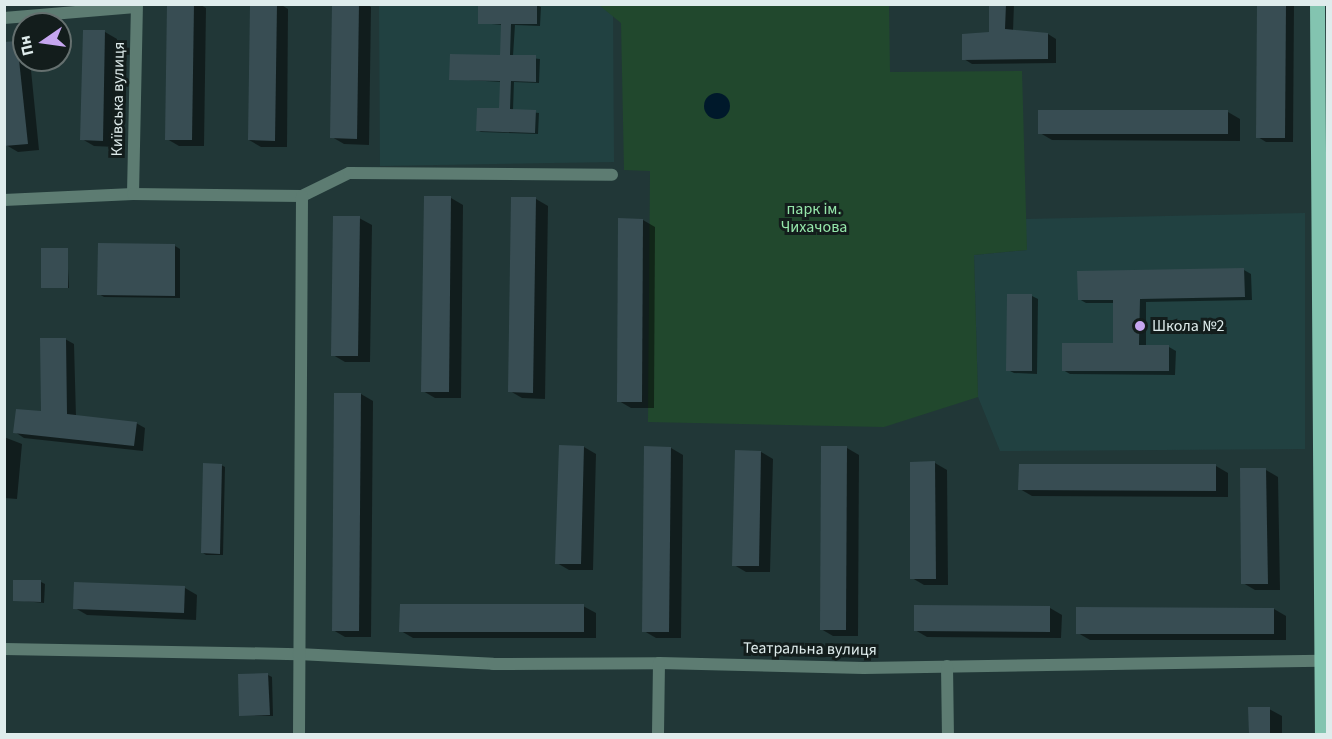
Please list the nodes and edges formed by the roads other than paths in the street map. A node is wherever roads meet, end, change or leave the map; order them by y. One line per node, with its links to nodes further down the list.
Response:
1 (1317, 4): 10 (main road)
2 (136, 6): 3 (street); 5 (street, Київська вулиця)
3 (4, 18)
4 (612, 175): 6 (street)
5 (133, 194): 6 (street); 7 (street)
6 (302, 196): 9 (street)
7 (4, 200)
8 (4, 649): 9 (street, Театральна вулиця)
9 (298, 654): 11 (street, Театральна вулиця); 13 (street)
10 (1321, 661): 12 (street, Театральна вулиця); 16 (main road)
11 (659, 663): 12 (street, Театральна вулиця); 14 (street)
12 (947, 666): 15 (street)
13 (299, 735)
14 (658, 735)
15 (948, 735)
16 (1322, 735)

